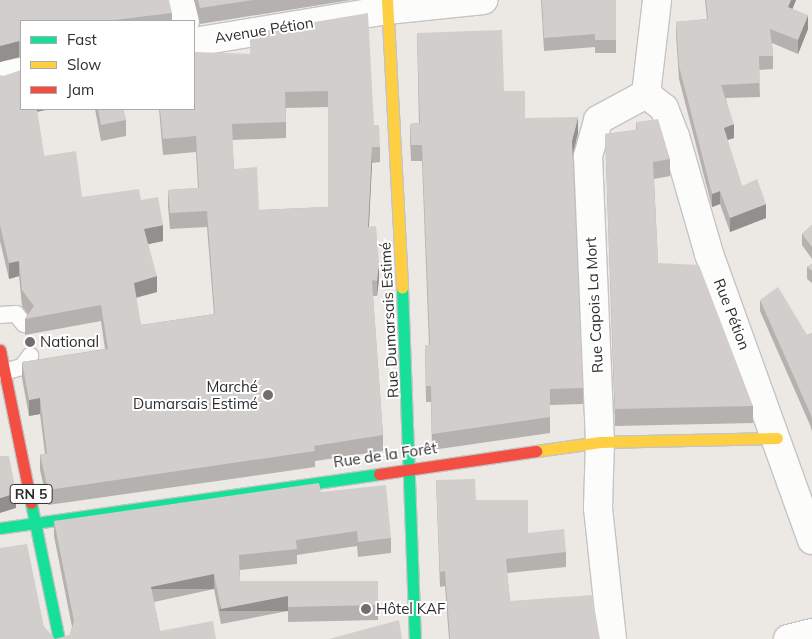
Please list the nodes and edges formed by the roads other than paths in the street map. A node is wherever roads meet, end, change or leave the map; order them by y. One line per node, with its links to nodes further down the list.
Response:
1 (180, 0): 5 (street)
2 (483, 0): 4 (street, Avenue Pétion)
3 (657, 0): 9 (street)
4 (387, 5): 6 (street, Avenue Pétion); 17 (main road, Rue Dumarsais Estimé)
5 (185, 20)
6 (195, 42)
7 (20, 72): 8 (street)
8 (0, 76)
9 (646, 94): 15 (street, Rue Pétion); 16 (street, Rue Capois La Mort)
10 (0, 315): 11 (lane)
11 (24, 324)
12 (0, 350): 14 (main road, RN 5)
13 (30, 356): 14 (lane)
14 (4, 372): 18 (main road, RN 5)
15 (777, 438): 16 (main road, Rue de la Forêt); 20 (street, Rue Pétion)
16 (600, 442): 17 (main road, Rue de la Forêt); 24 (street, Rue Capois La Mort)
17 (412, 466): 18 (main road, Rue de la Forêt); 23 (main road, Rue Dumarsais Estimé)
18 (36, 520): 19 (main road, Rue de la Forêt); 22 (main road, RN 5)
19 (0, 528)
20 (812, 540)
21 (812, 633): 25 (street)
22 (59, 639)
23 (415, 639)
24 (612, 639)
25 (788, 639)

